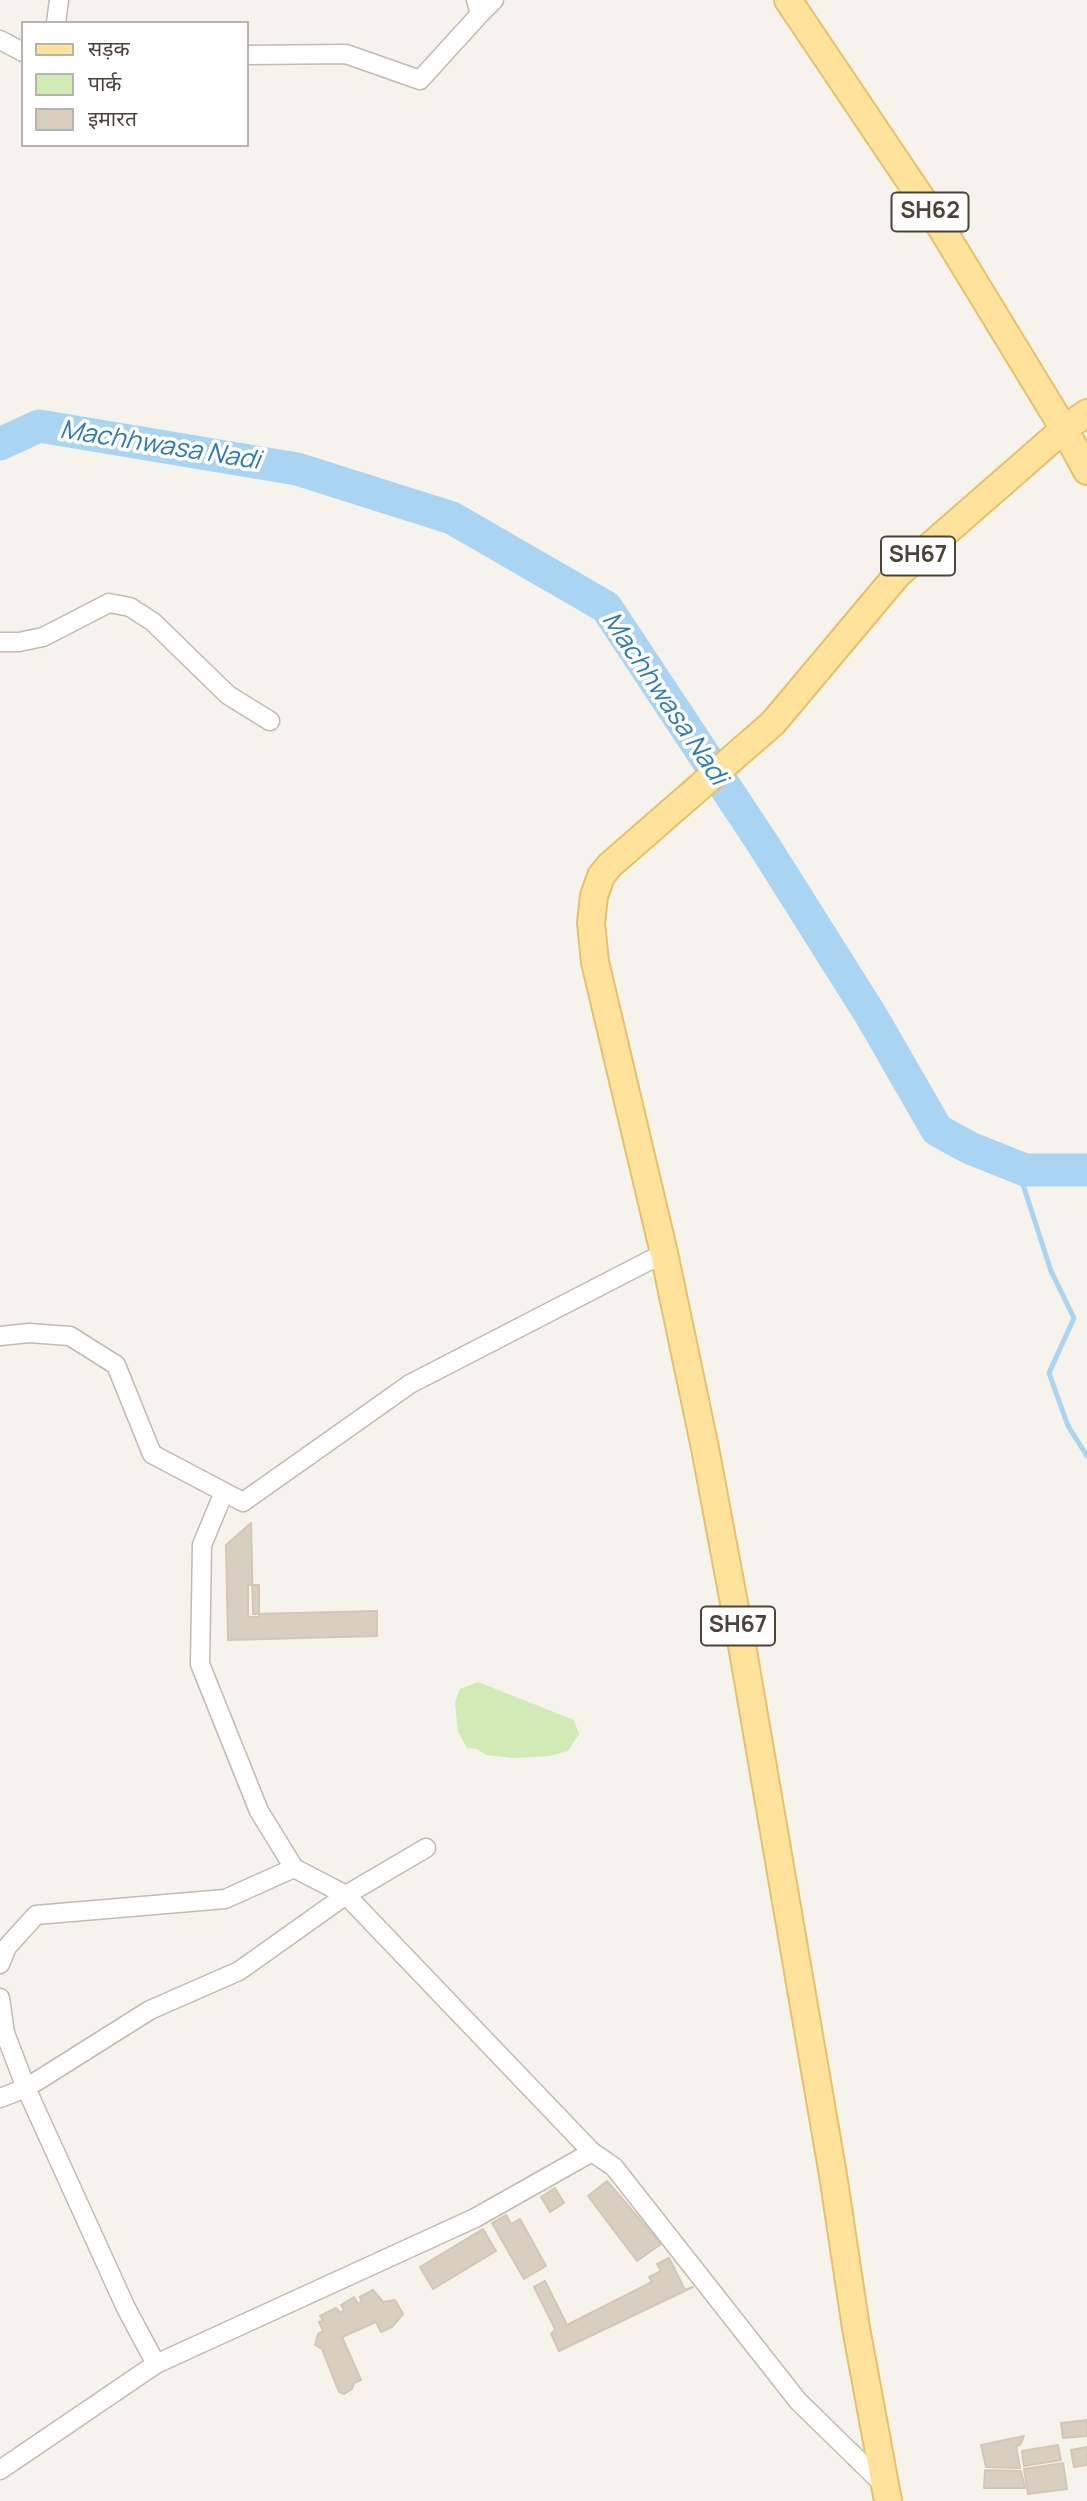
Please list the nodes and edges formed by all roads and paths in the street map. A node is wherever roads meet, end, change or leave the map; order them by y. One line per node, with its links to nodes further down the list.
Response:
1 (59, 0): 5 (street)
2 (495, 0): 4 (street)
3 (788, 0): 10 (main road, SH62)
4 (478, 7): 8 (street)
5 (56, 21)
6 (0, 40): 7 (street)
7 (21, 51)
8 (248, 55)
9 (1087, 413): 10 (main road, SH67)
10 (1064, 429): 11 (main road, SH62); 14 (main road, SH67)
11 (1087, 471)
12 (0, 642): 13 (street)
13 (270, 722)
14 (664, 1253): 16 (street); 27 (main road, SH67)
15 (0, 1336): 16 (street)
16 (224, 1492): 18 (street)
17 (426, 1848): 19 (street)
18 (294, 1868): 19 (street); 20 (street)
19 (346, 1895): 22 (street); 24 (street)
20 (0, 1964)
21 (0, 1998): 22 (street)
22 (26, 2088): 23 (street); 25 (street)
23 (0, 2098)
24 (592, 2152): 25 (street); 27 (street)
25 (156, 2364): 26 (street)
26 (0, 2470)
27 (887, 2494)

